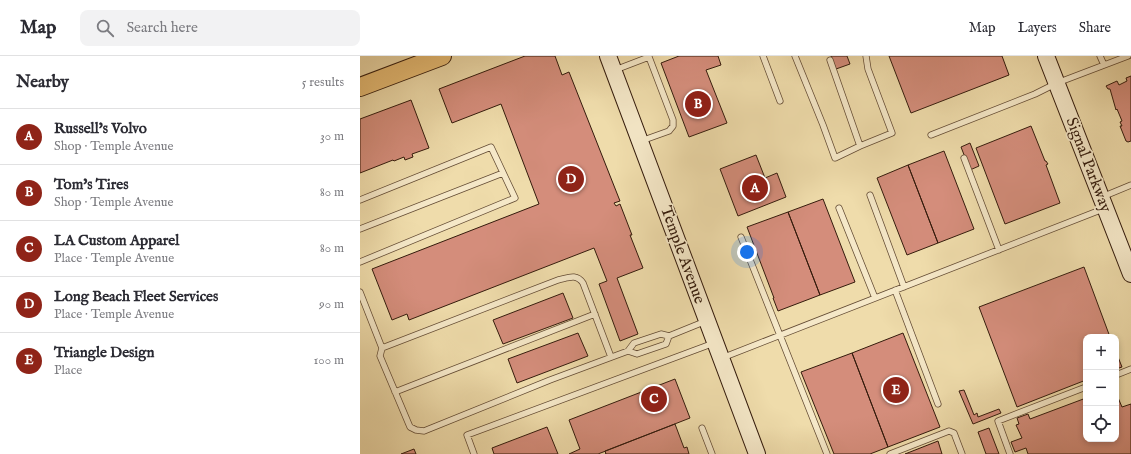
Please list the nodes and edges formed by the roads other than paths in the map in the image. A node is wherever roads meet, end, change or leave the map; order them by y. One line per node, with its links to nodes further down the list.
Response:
1 (442, 56): 14 (main road)
2 (608, 56): 12 (main road, Temple Avenue)
3 (763, 56): 15 (lane)
4 (795, 56): 18 (lane)
5 (866, 56): 18 (lane)
6 (1046, 56): 13 (main road, Signal Parkway)
7 (1100, 56): 11 (lane)
8 (1128, 56): 11 (lane)
9 (650, 57): 12 (lane); 17 (lane)
10 (830, 60): 18 (lane)
11 (1104, 65): 13 (lane)
12 (614, 71): 17 (main road, Temple Avenue)
13 (1056, 83): 16 (lane); 24 (main road, Signal Parkway)
14 (360, 87)
15 (780, 101)
16 (931, 135)
17 (640, 141): 37 (main road, Temple Avenue)
18 (860, 146)
19 (964, 158): 28 (lane)
20 (504, 173): 23 (lane); 26 (lane); 30 (lane)
21 (1131, 185): 24 (lane)
22 (870, 195): 32 (lane)
23 (360, 200)
24 (1103, 202): 28 (lane); 29 (main road, Signal Parkway)
25 (839, 208): 35 (lane)
26 (360, 229)
27 (741, 237): 39 (lane)
28 (999, 250): 32 (lane)
29 (1128, 256): 31 (main road, Signal Parkway)
30 (360, 262)
31 (1131, 274)
32 (904, 287): 33 (lane)
33 (895, 290): 35 (lane); 49 (lane)
34 (360, 292): 41 (lane)
35 (875, 298): 39 (lane)
36 (594, 314): 41 (lane); 43 (lane); 48 (lane)
37 (707, 321): 38 (lane); 40 (main road, Temple Avenue)
38 (669, 336): 42 (lane); 42 (lane)
39 (779, 336): 44 (lane); 54 (lane)
40 (715, 342): 44 (main road, Temple Avenue); 51 (lane)
41 (382, 348): 48 (lane)
42 (628, 351): 43 (lane)
43 (611, 357): 48 (lane)
44 (721, 359): 53 (main road, Temple Avenue)
45 (1131, 370): 46 (lane)
46 (1119, 374)
47 (1083, 388): 57 (lane)
48 (395, 392)
49 (938, 404)
50 (702, 428): 52 (lane)
51 (474, 454)
52 (712, 454)
53 (757, 454)
54 (827, 454)
55 (890, 454): 56 (lane)
56 (962, 454)
57 (1010, 454)

